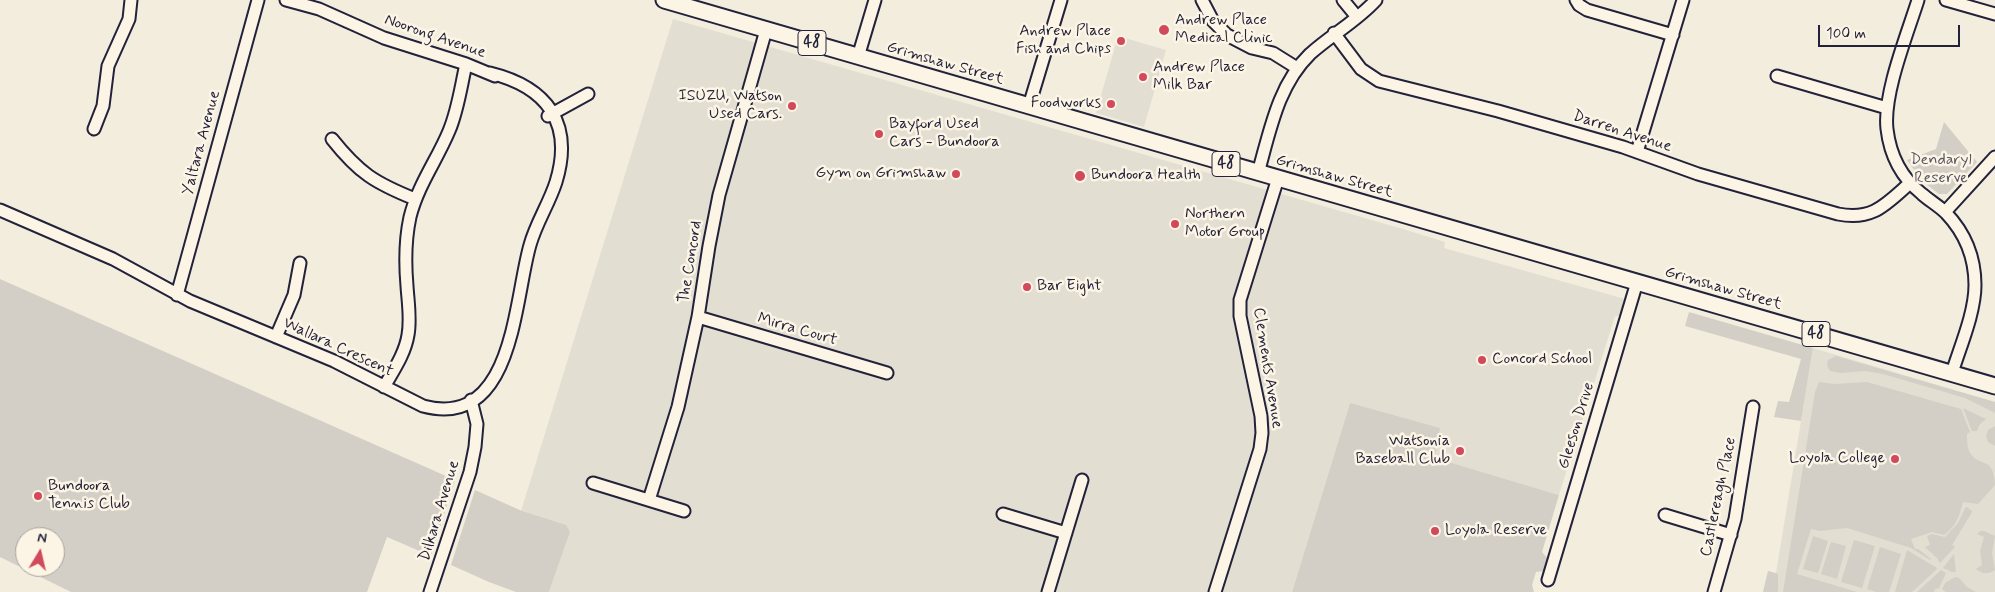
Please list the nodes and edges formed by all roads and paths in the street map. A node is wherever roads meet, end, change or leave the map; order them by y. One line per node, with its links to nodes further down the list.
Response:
1 (131, 0): 28 (street)
2 (258, 0): 40 (street, Yaltara Avenue)
3 (286, 0): 14 (street, Noorong Avenue)
4 (664, 0): 17 (main road, Grimshaw Street / 48)
5 (875, 0): 20 (street)
6 (1061, 0): 25 (street)
7 (1202, 0): 22 (street)
8 (1343, 0): 16 (street)
9 (1376, 0): 16 (street)
10 (1576, 0): 19 (street)
11 (1683, 0): 19 (street)
12 (1918, 0): 26 (street)
13 (1946, 0): 15 (street)
14 (316, 4): 21 (street, Noorong Avenue)
15 (1995, 14)
16 (1357, 17): 18 (street)
17 (766, 30): 20 (main road, Grimshaw Street / 48); 41 (street, The Concord)
18 (1334, 33): 22 (street); 30 (street, Darren Avenue)
19 (1672, 35): 30 (street)
20 (858, 57): 25 (main road, Grimshaw Street / 48)
21 (466, 64): 27 (street, Noorong Avenue); 35 (street)
22 (1297, 68): 32 (street)
23 (1778, 76): 26 (street)
24 (588, 94): 27 (street)
25 (1029, 106): 32 (main road, Grimshaw Street / 48)
26 (1887, 108): 34 (street)
27 (551, 114): 47 (street)
28 (94, 129)
29 (332, 139): 35 (street)
30 (1637, 152): 34 (street, Darren Avenue)
31 (1995, 157): 37 (street)
32 (1258, 173): 33 (main road, Grimshaw Street / 48)
33 (1278, 178): 39 (main road, Grimshaw Street / 48); 60 (street, Clements Avenue)
34 (1910, 183): 37 (street)
35 (415, 199): 46 (street)
36 (0, 210): 40 (street, Wallara Crescent)
37 (1945, 212): 44 (street)
38 (300, 263): 42 (street)
39 (1637, 282): 44 (main road, Grimshaw Street / 48); 57 (street, Gleeson Drive)
40 (177, 295): 42 (street, Wallara Crescent)
41 (698, 318): 43 (street, Mirra Court); 51 (street, The Concord)
42 (276, 337): 46 (street, Wallara Crescent)
43 (887, 373)
44 (1952, 373): 45 (main road, Grimshaw Street / 48)
45 (1995, 386)
46 (384, 387): 47 (street, Wallara Crescent)
47 (468, 402): 58 (street, Dilkara Avenue)
48 (1753, 407): 56 (street, Castlereagh Place)
49 (1082, 480): 55 (street)
50 (593, 484): 51 (street)
51 (649, 500): 52 (street)
52 (684, 511)
53 (1003, 514): 55 (street)
54 (1665, 514): 56 (street)
55 (1066, 534): 59 (street)
56 (1731, 535): 61 (street, Castlereagh Place)
57 (1548, 580)
58 (430, 592)
59 (1048, 592)
60 (1215, 592)
61 (1714, 592)

